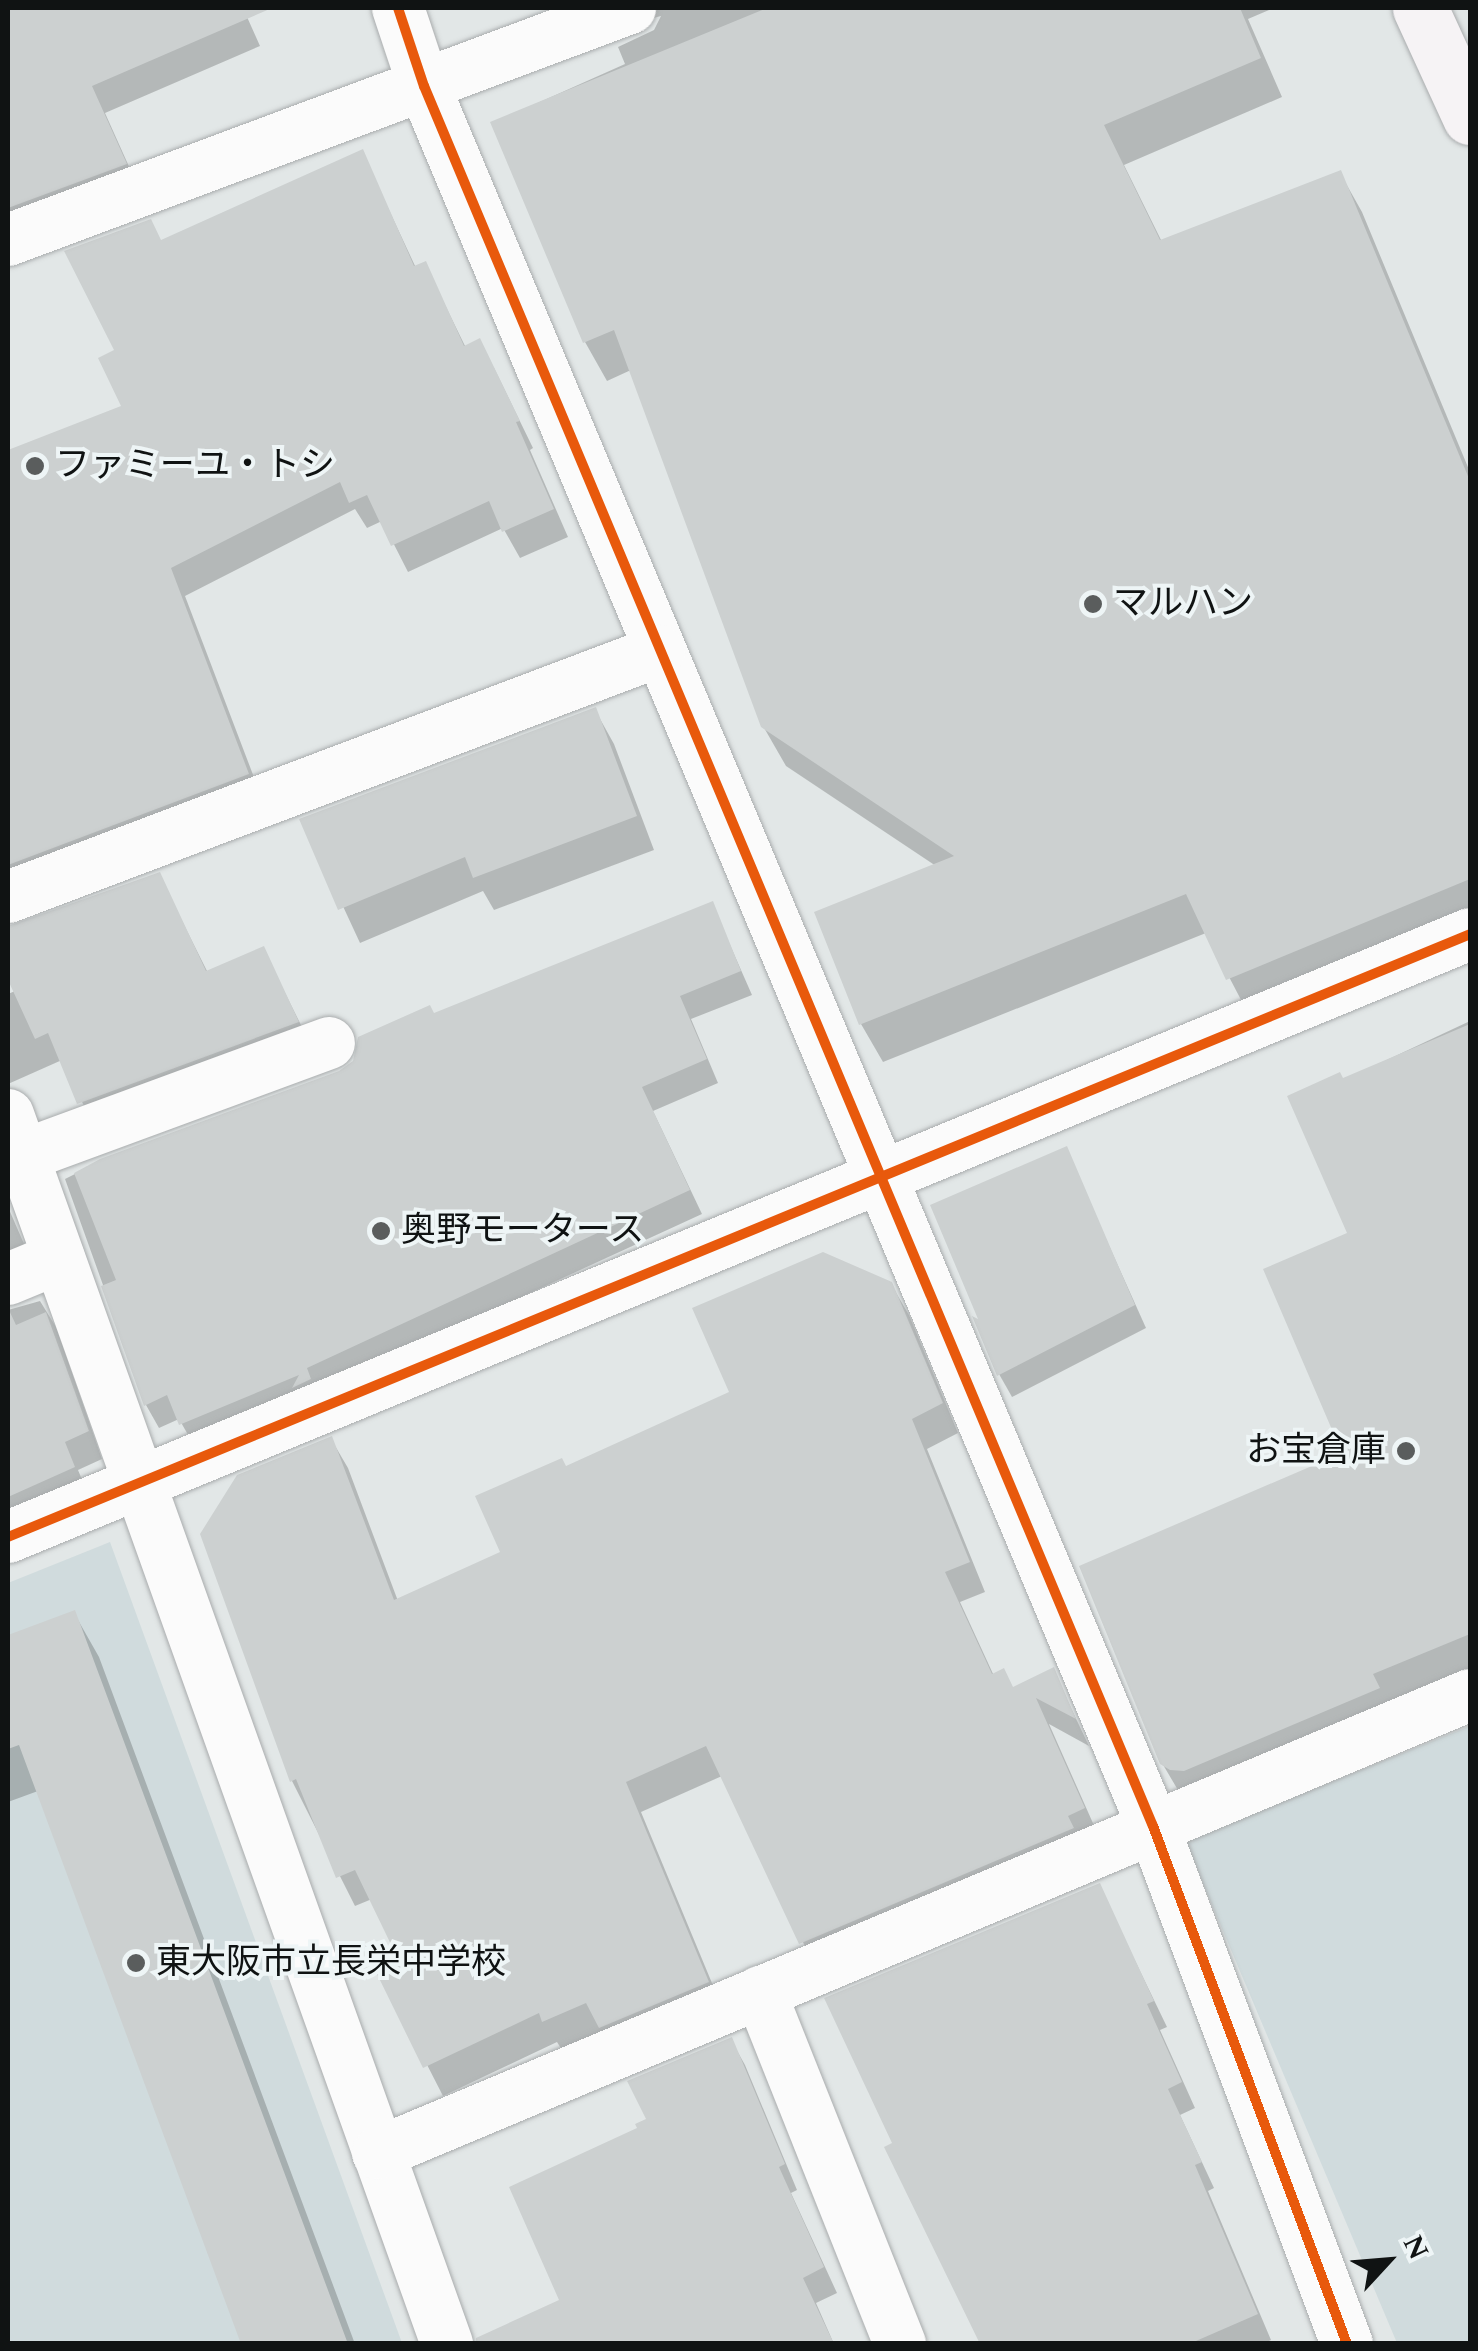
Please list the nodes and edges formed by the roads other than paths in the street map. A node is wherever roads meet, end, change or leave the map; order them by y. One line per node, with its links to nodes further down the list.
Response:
1 (398, 8): 4 (street)
2 (630, 8): 4 (street)
3 (1420, 8): 5 (main road)
4 (424, 86): 6 (street); 7 (street)
5 (1470, 117)
6 (8, 240)
7 (659, 650): 8 (street); 12 (street)
8 (8, 897)
9 (1470, 934): 12 (street)
10 (329, 1044): 11 (street)
11 (15, 1135): 13 (street)
12 (882, 1180): 15 (street); 18 (street)
13 (59, 1258): 14 (street); 15 (street)
14 (8, 1279)
15 (140, 1482): 16 (street); 20 (street)
16 (8, 1537)
17 (1470, 1695): 18 (street)
18 (1153, 1826): 19 (street); 23 (street)
19 (760, 1992): 20 (street); 22 (street)
20 (378, 2153): 21 (street)
21 (447, 2344)
22 (900, 2344)
23 (1348, 2344)

